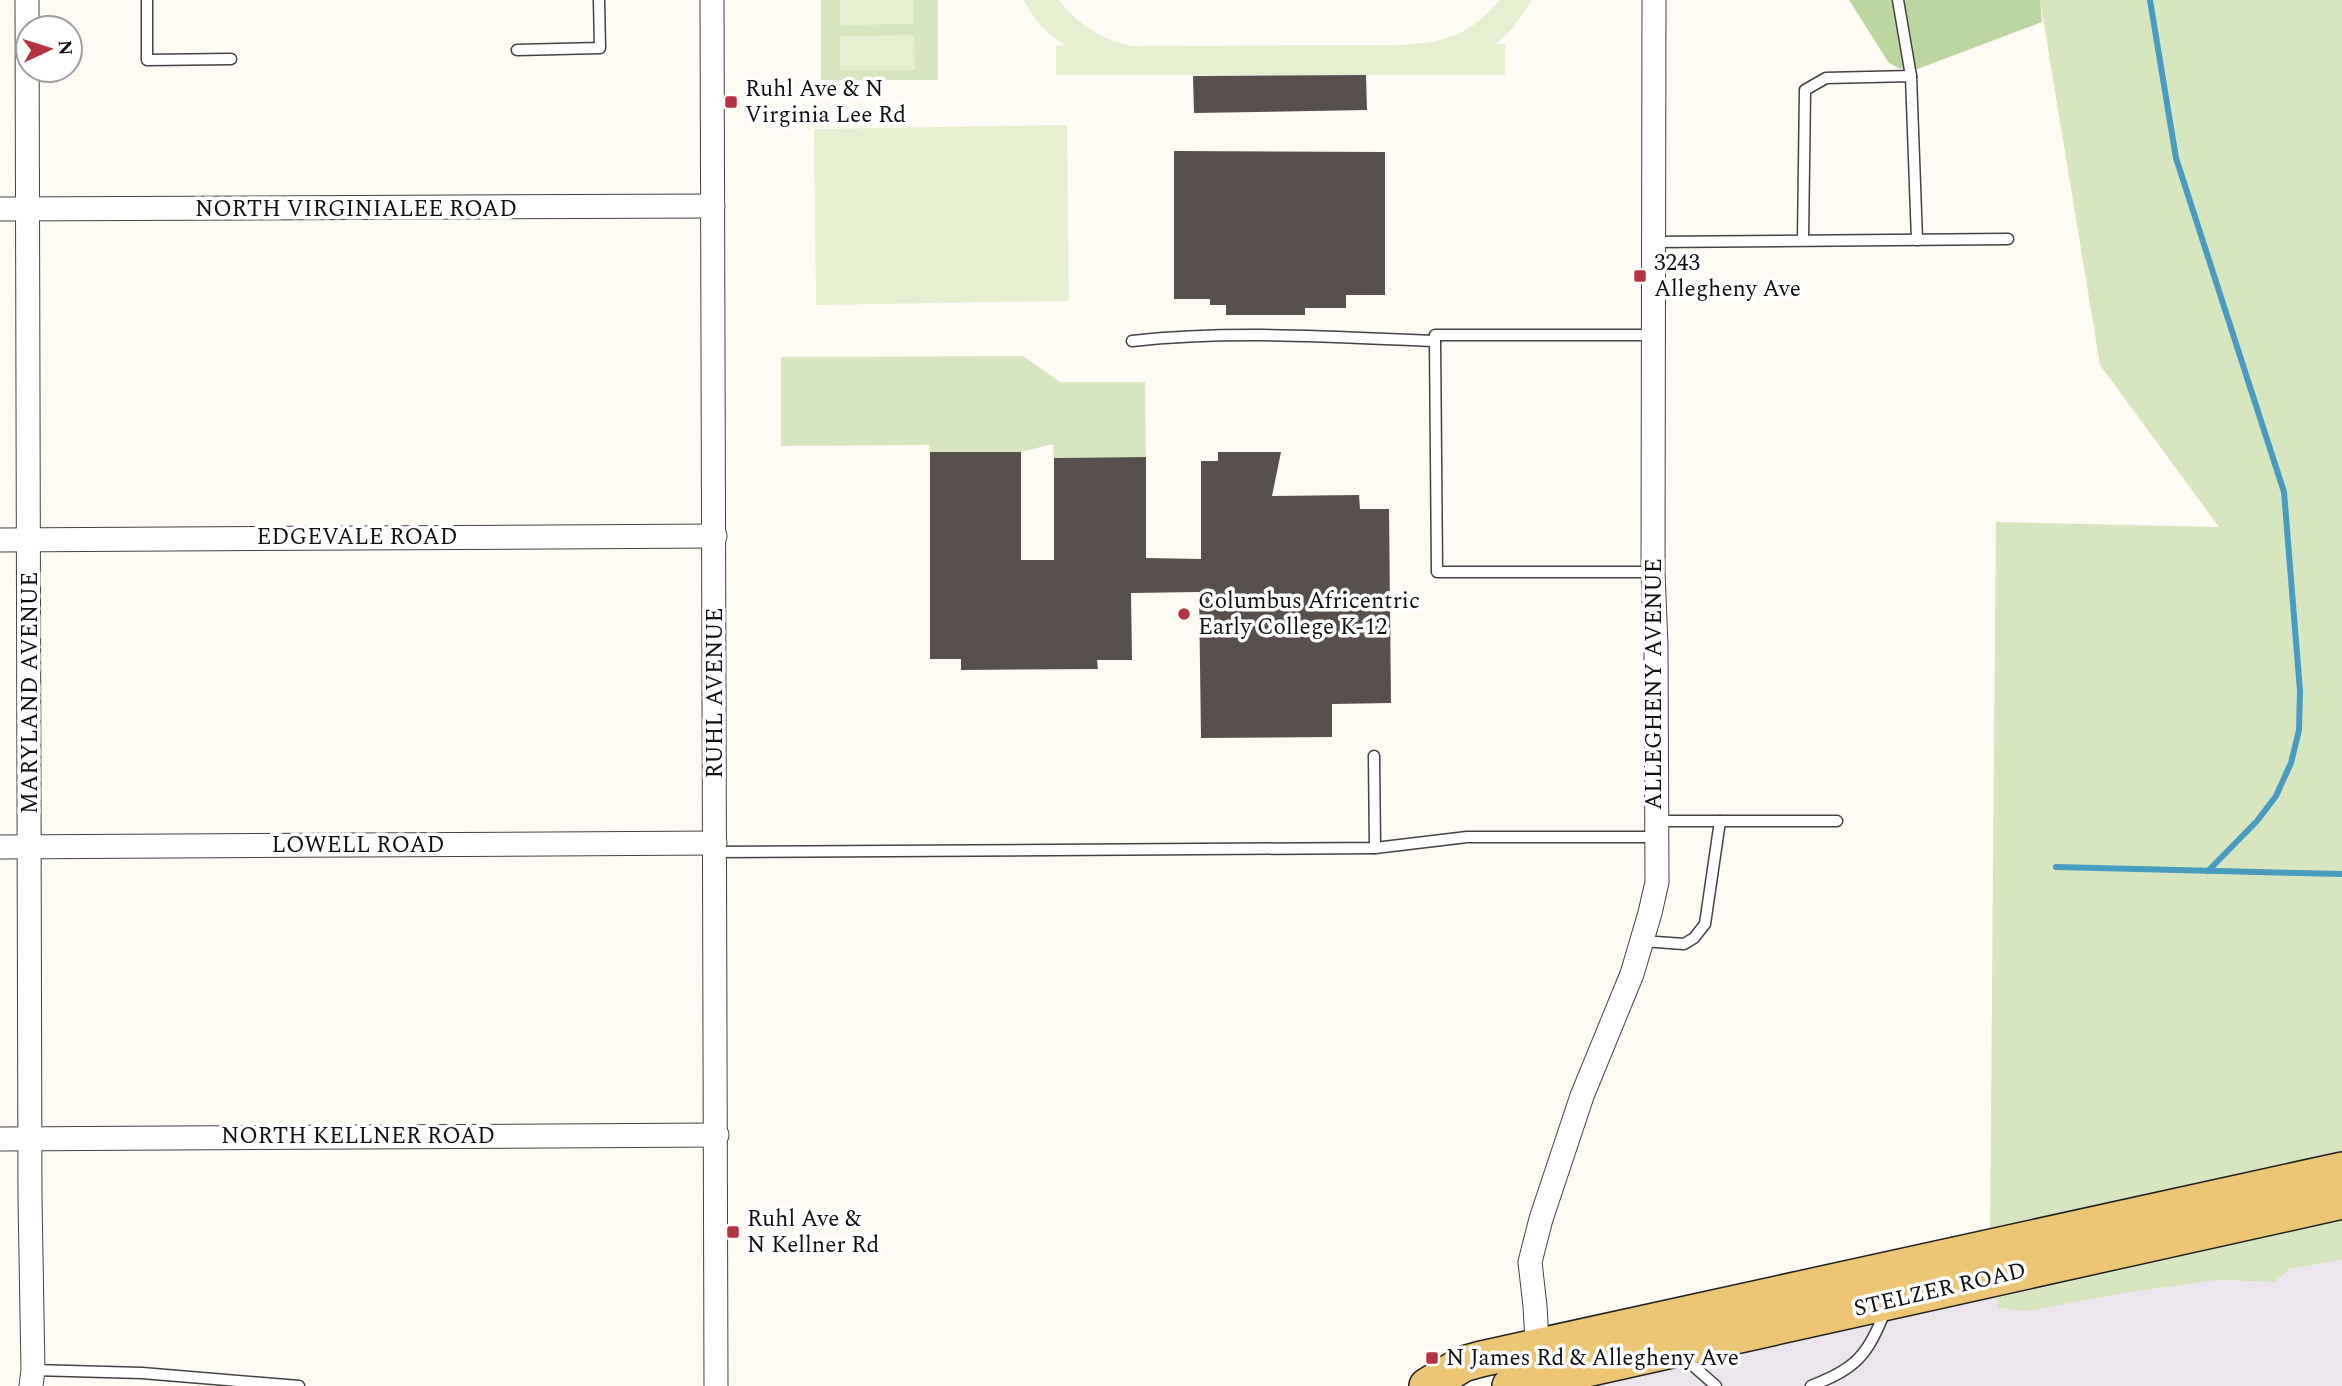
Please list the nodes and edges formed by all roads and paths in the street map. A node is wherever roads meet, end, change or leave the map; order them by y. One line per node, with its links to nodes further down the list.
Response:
1 (27, 0): 11 (street, MARYLAND AVENUE)
2 (147, 0): 8 (lane)
3 (599, 0): 7 (lane)
4 (712, 0): 10 (street, RUHL AVENUE)
5 (1654, 0): 16 (street, ALLEGHENY AVENUE)
6 (1898, 0): 9 (lane)
7 (517, 50)
8 (231, 59)
9 (1911, 76): 14 (lane); 15 (lane)
10 (713, 206): 11 (street, NORTH VIRGINIALEE ROAD); 20 (street, RUHL AVENUE)
11 (27, 208): 12 (street, NORTH VIRGINIALEE ROAD); 22 (street, MARYLAND AVENUE)
12 (0, 209)
13 (2008, 239): 15 (lane)
14 (1803, 240): 15 (lane); 16 (lane)
15 (1917, 240)
16 (1654, 242): 17 (street, ALLEGHENY AVENUE)
17 (1654, 335): 19 (lane); 23 (street, ALLEGHENY AVENUE)
18 (1132, 341): 19 (lane)
19 (1435, 341): 23 (lane)
20 (715, 536): 22 (street, EDGEVALE ROAD); 30 (street, RUHL AVENUE)
21 (0, 540): 22 (street, EDGEVALE ROAD)
22 (30, 540): 29 (street, MARYLAND AVENUE)
23 (1653, 572): 27 (street, ALLEGHENY AVENUE)
24 (1374, 756): 31 (lane)
25 (1720, 821): 26 (lane); 27 (lane); 32 (lane)
26 (1836, 821)
27 (1655, 829): 31 (lane); 32 (street, ALLEGHENY AVENUE)
28 (0, 847): 29 (street, LOWELL ROAD)
29 (30, 847): 30 (street, LOWELL ROAD); 35 (street, MARYLAND AVENUE)
30 (715, 847): 31 (lane); 33 (street, RUHL AVENUE)
31 (1375, 848)
32 (1642, 941): 39 (street, ALLEGHENY AVENUE)
33 (717, 1135): 35 (street, NORTH KELLNER ROAD); 44 (street, RUHL AVENUE)
34 (0, 1139): 35 (street, NORTH KELLNER ROAD)
35 (30, 1139): 41 (street, MARYLAND AVENUE)
36 (2342, 1170): 39 (main road, STELZER ROAD)
37 (2342, 1201): 38 (main road, STELZER ROAD)
38 (1888, 1302): 40 (main road, STELZER ROAD); 47 (lane)
39 (1538, 1346): 42 (street, ALLEGHENY AVENUE); 45 (main road, STELZER ROAD)
40 (1675, 1349): 42 (main road, STELZER ROAD); 46 (lane)
41 (32, 1378): 43 (lane)
42 (1528, 1384)
43 (299, 1386)
44 (716, 1386)
45 (1427, 1386)
46 (1716, 1386)
47 (1811, 1386)

